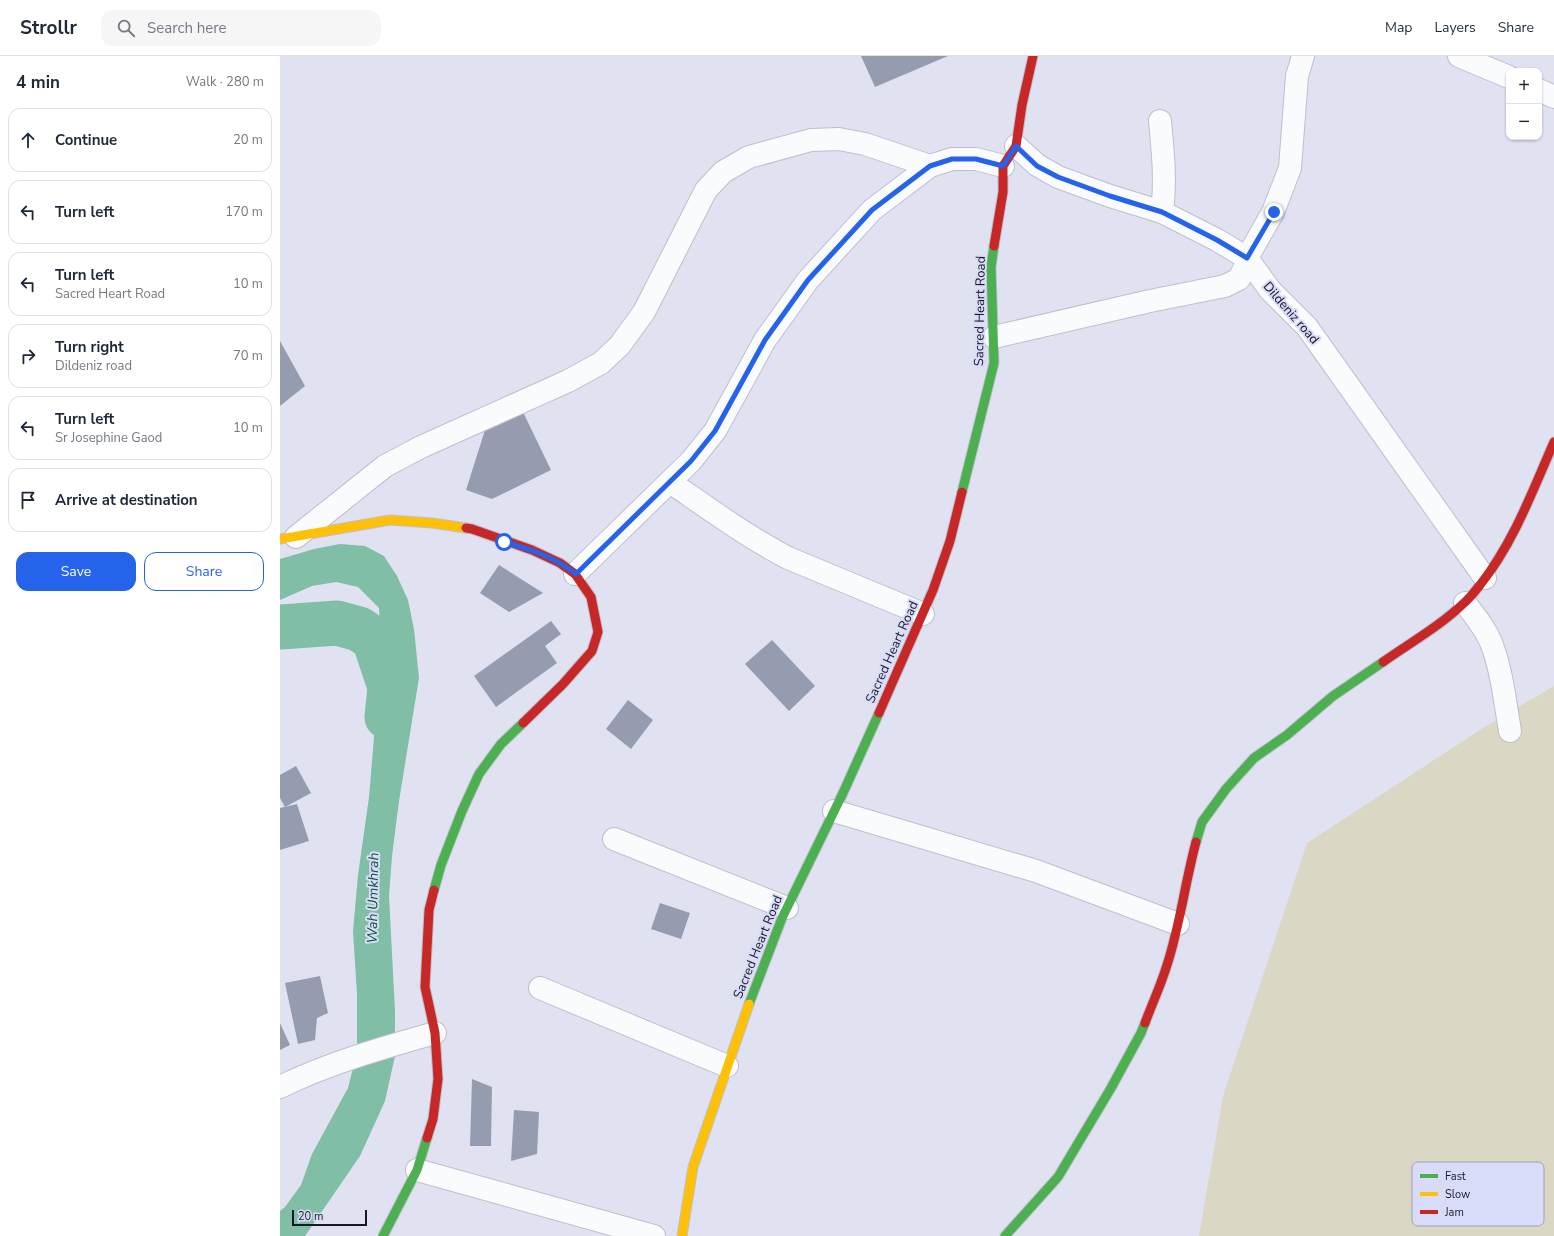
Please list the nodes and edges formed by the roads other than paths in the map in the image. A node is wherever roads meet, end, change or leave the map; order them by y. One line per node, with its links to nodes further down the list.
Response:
1 (1033, 56): 8 (street)
2 (1304, 56): 12 (street)
3 (1459, 56): 4 (street)
4 (1506, 76)
5 (1542, 91): 6 (street)
6 (1554, 97)
7 (1160, 121): 11 (street)
8 (1016, 146): 10 (street); 11 (street, Dildeniz road)
9 (930, 166): 10 (street); 15 (street); 16 (street)
10 (1003, 166): 13 (street, Sacred Heart Road)
11 (1162, 212): 12 (street, Dildeniz road)
12 (1247, 258): 13 (street); 18 (street, Dildeniz road)
13 (994, 337): 20 (street, Sacred Heart Road)
14 (1554, 442): 18 (street)
15 (670, 482): 17 (street); 20 (street)
16 (288, 538): 17 (street)
17 (576, 574): 27 (street)
18 (1485, 578): 19 (street)
19 (1466, 603): 21 (street); 25 (street)
20 (923, 614): 22 (street, Sacred Heart Road)
21 (1510, 730)
22 (834, 811): 24 (street, Sacred Heart Road); 25 (street)
23 (614, 839): 24 (street)
24 (787, 908): 28 (street, Sacred Heart Road)
25 (1178, 924): 34 (street)
26 (540, 988): 28 (street)
27 (435, 1033): 29 (street); 30 (street)
28 (727, 1066): 33 (street, Sacred Heart Road)
29 (280, 1088)
30 (417, 1170): 31 (street); 32 (street)
31 (383, 1236)
32 (654, 1236)
33 (682, 1236)
34 (1005, 1236)

